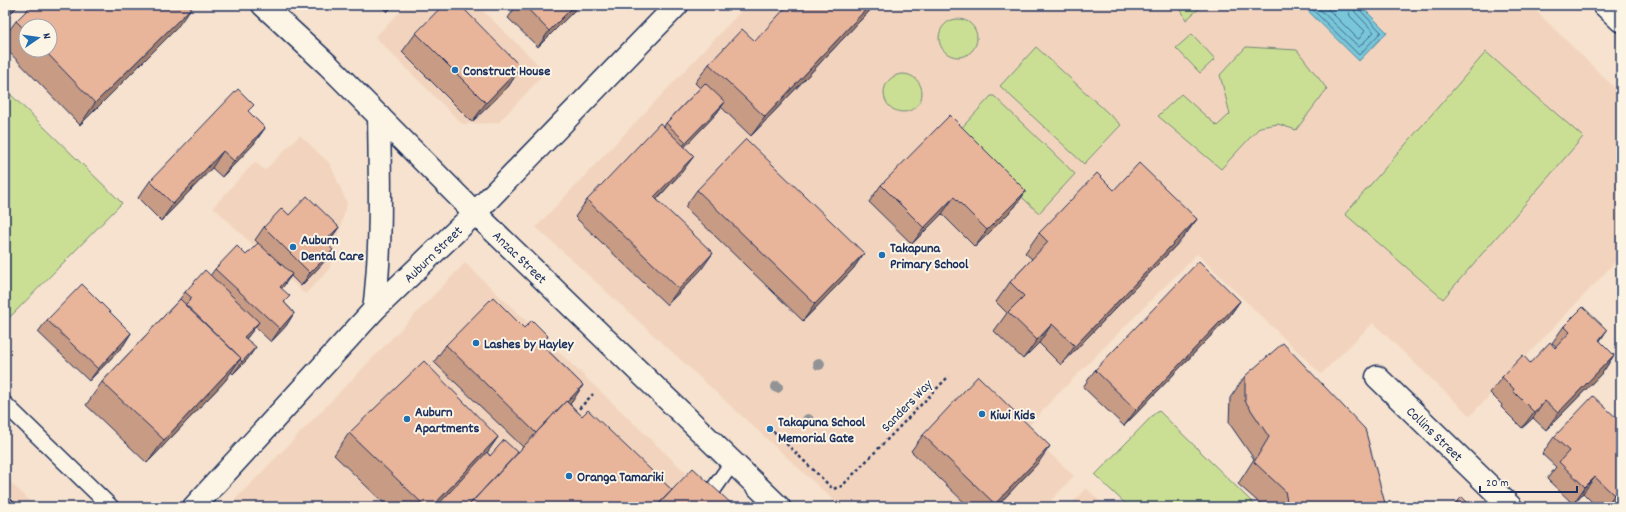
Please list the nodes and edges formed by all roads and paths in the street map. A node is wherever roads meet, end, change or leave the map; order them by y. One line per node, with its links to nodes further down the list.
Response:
1 (263, 5): 5 (main road, Anzac Street)
2 (677, 5): 6 (main road, Auburn Street)
3 (1604, 5): 4 (main road)
4 (1621, 22)
5 (379, 116): 6 (main road, Anzac Street); 7 (main road)
6 (475, 213): 7 (main road, Auburn Street); 14 (main road, Anzac Street)
7 (374, 310): 16 (main road, Auburn Street)
8 (949, 376): 13 (path, Sanders Way)
9 (1377, 377): 19 (main road, Collins Street)
10 (593, 394): 12 (path)
11 (5, 404): 15 (lane)
12 (572, 417)
13 (769, 427)
14 (732, 463): 17 (lane); 18 (main road, Anzac Street)
15 (111, 507)
16 (194, 507)
17 (700, 507)
18 (779, 507)
19 (1511, 507)

